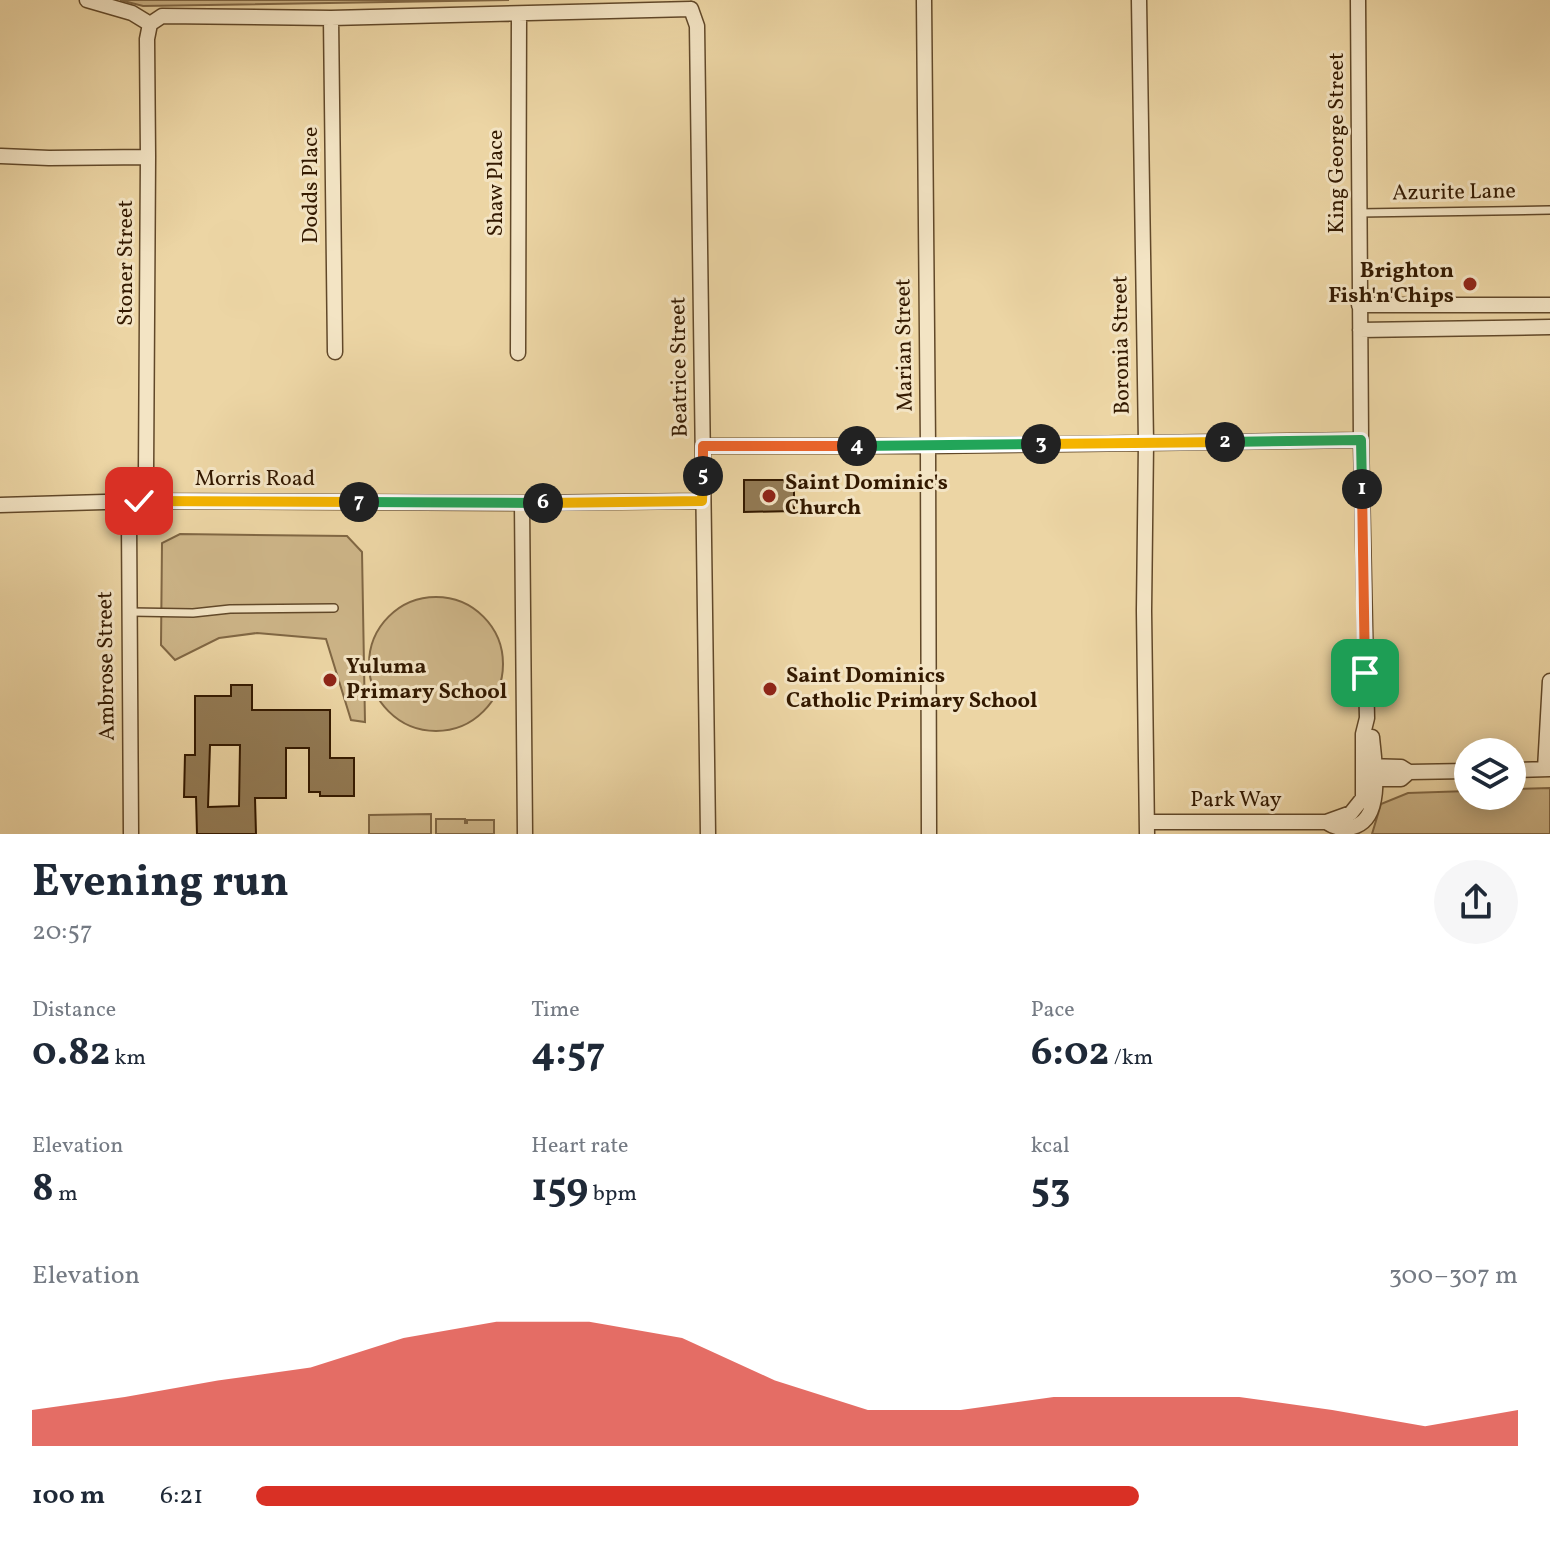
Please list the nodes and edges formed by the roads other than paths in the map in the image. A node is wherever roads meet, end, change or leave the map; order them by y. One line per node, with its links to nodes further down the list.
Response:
1 (87, 0): 8 (street)
2 (924, 0): 22 (street, Marian Street)
3 (1139, 0): 20 (street, Boronia Street)
4 (1358, 0): 12 (street, King George Street)
5 (696, 4): 6 (street); 21 (street, Beatrice Street)
6 (519, 14): 7 (street); 18 (street, Shaw Place)
7 (331, 18): 8 (street); 17 (street, Dodds Place)
8 (150, 24): 10 (street, Stoner Street)
9 (1, 156): 10 (street)
10 (148, 157): 23 (street, Stoner Street)
11 (1550, 210): 12 (lane, Azurite Lane)
12 (1359, 213): 13 (street, King George Street)
13 (1359, 305): 14 (street); 16 (street, King George Street)
14 (1550, 305)
15 (1550, 327): 16 (street)
16 (1360, 330): 19 (street, King George Street)
17 (335, 352)
18 (518, 353)
19 (1361, 440): 20 (street); 33 (street, King George Street)
20 (1146, 443): 22 (street); 35 (street, Boronia Street)
21 (703, 446): 22 (street); 24 (street, Beatrice Street)
22 (928, 446): 39 (street, Marian Street)
23 (139, 501): 25 (street, Morris Road); 26 (street, Morris Road); 28 (street, Ambrose Street)
24 (702, 501): 25 (street, Morris Road); 38 (street, Beatrice Street)
25 (522, 503): 37 (street)
26 (0, 505)
27 (334, 608): 28 (lane)
28 (129, 612): 36 (street, Ambrose Street)
29 (1550, 681): 30 (street)
30 (1547, 769): 31 (street)
31 (1526, 770)
32 (1454, 771): 33 (street)
33 (1369, 773): 34 (street, King George Street)
34 (1354, 819): 35 (street, Park Way)
35 (1147, 828)
36 (131, 834)
37 (525, 834)
38 (708, 834)
39 (929, 834)

